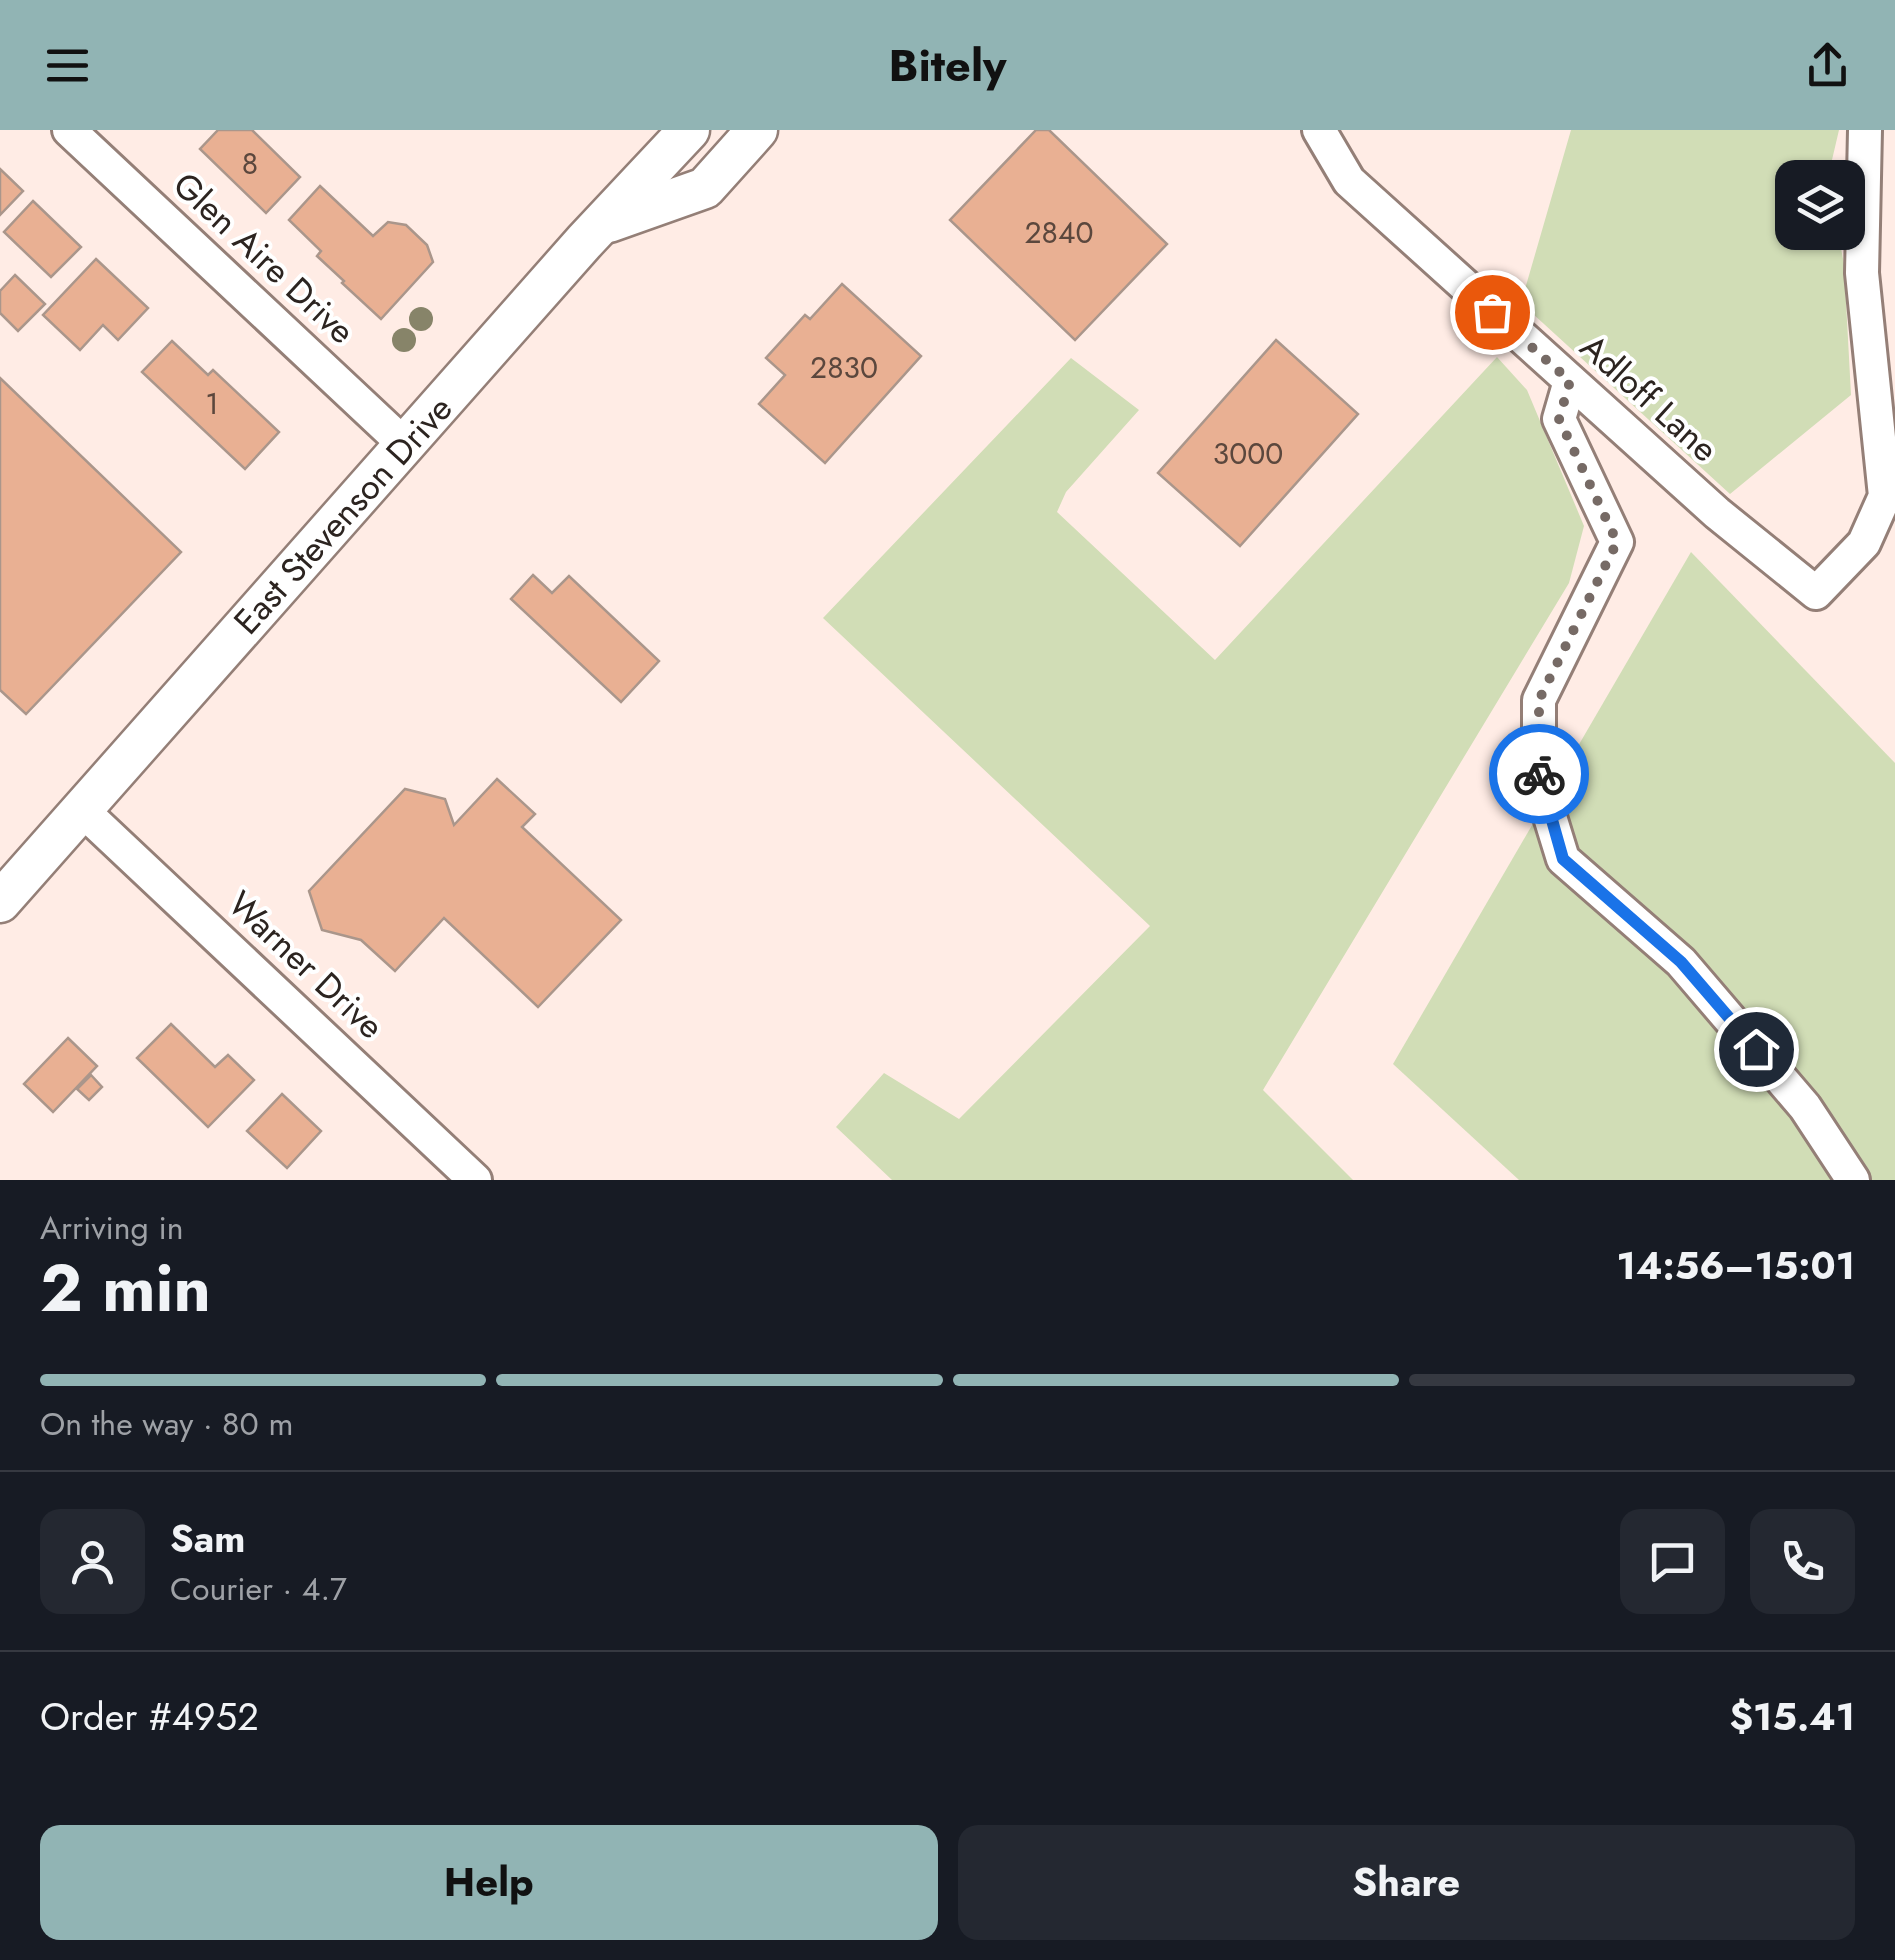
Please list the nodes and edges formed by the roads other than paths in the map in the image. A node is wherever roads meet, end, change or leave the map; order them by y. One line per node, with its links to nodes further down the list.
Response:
1 (69, 130): 8 (street, Glen Aire Drive)
2 (689, 130): 6 (main road, East Stevenson Drive)
3 (757, 130): 6 (main road)
4 (1318, 130): 7 (street, Adloff Lane)
5 (1865, 130): 7 (street, Adloff Lane)
6 (600, 225): 8 (main road, East Stevenson Drive)
7 (1570, 381): 12 (street)
8 (405, 444): 9 (main road, East Stevenson Drive)
9 (82, 810): 10 (main road, East Stevenson Drive); 11 (street, Warner Drive)
10 (0, 902)
11 (475, 1180)
12 (1853, 1180)

